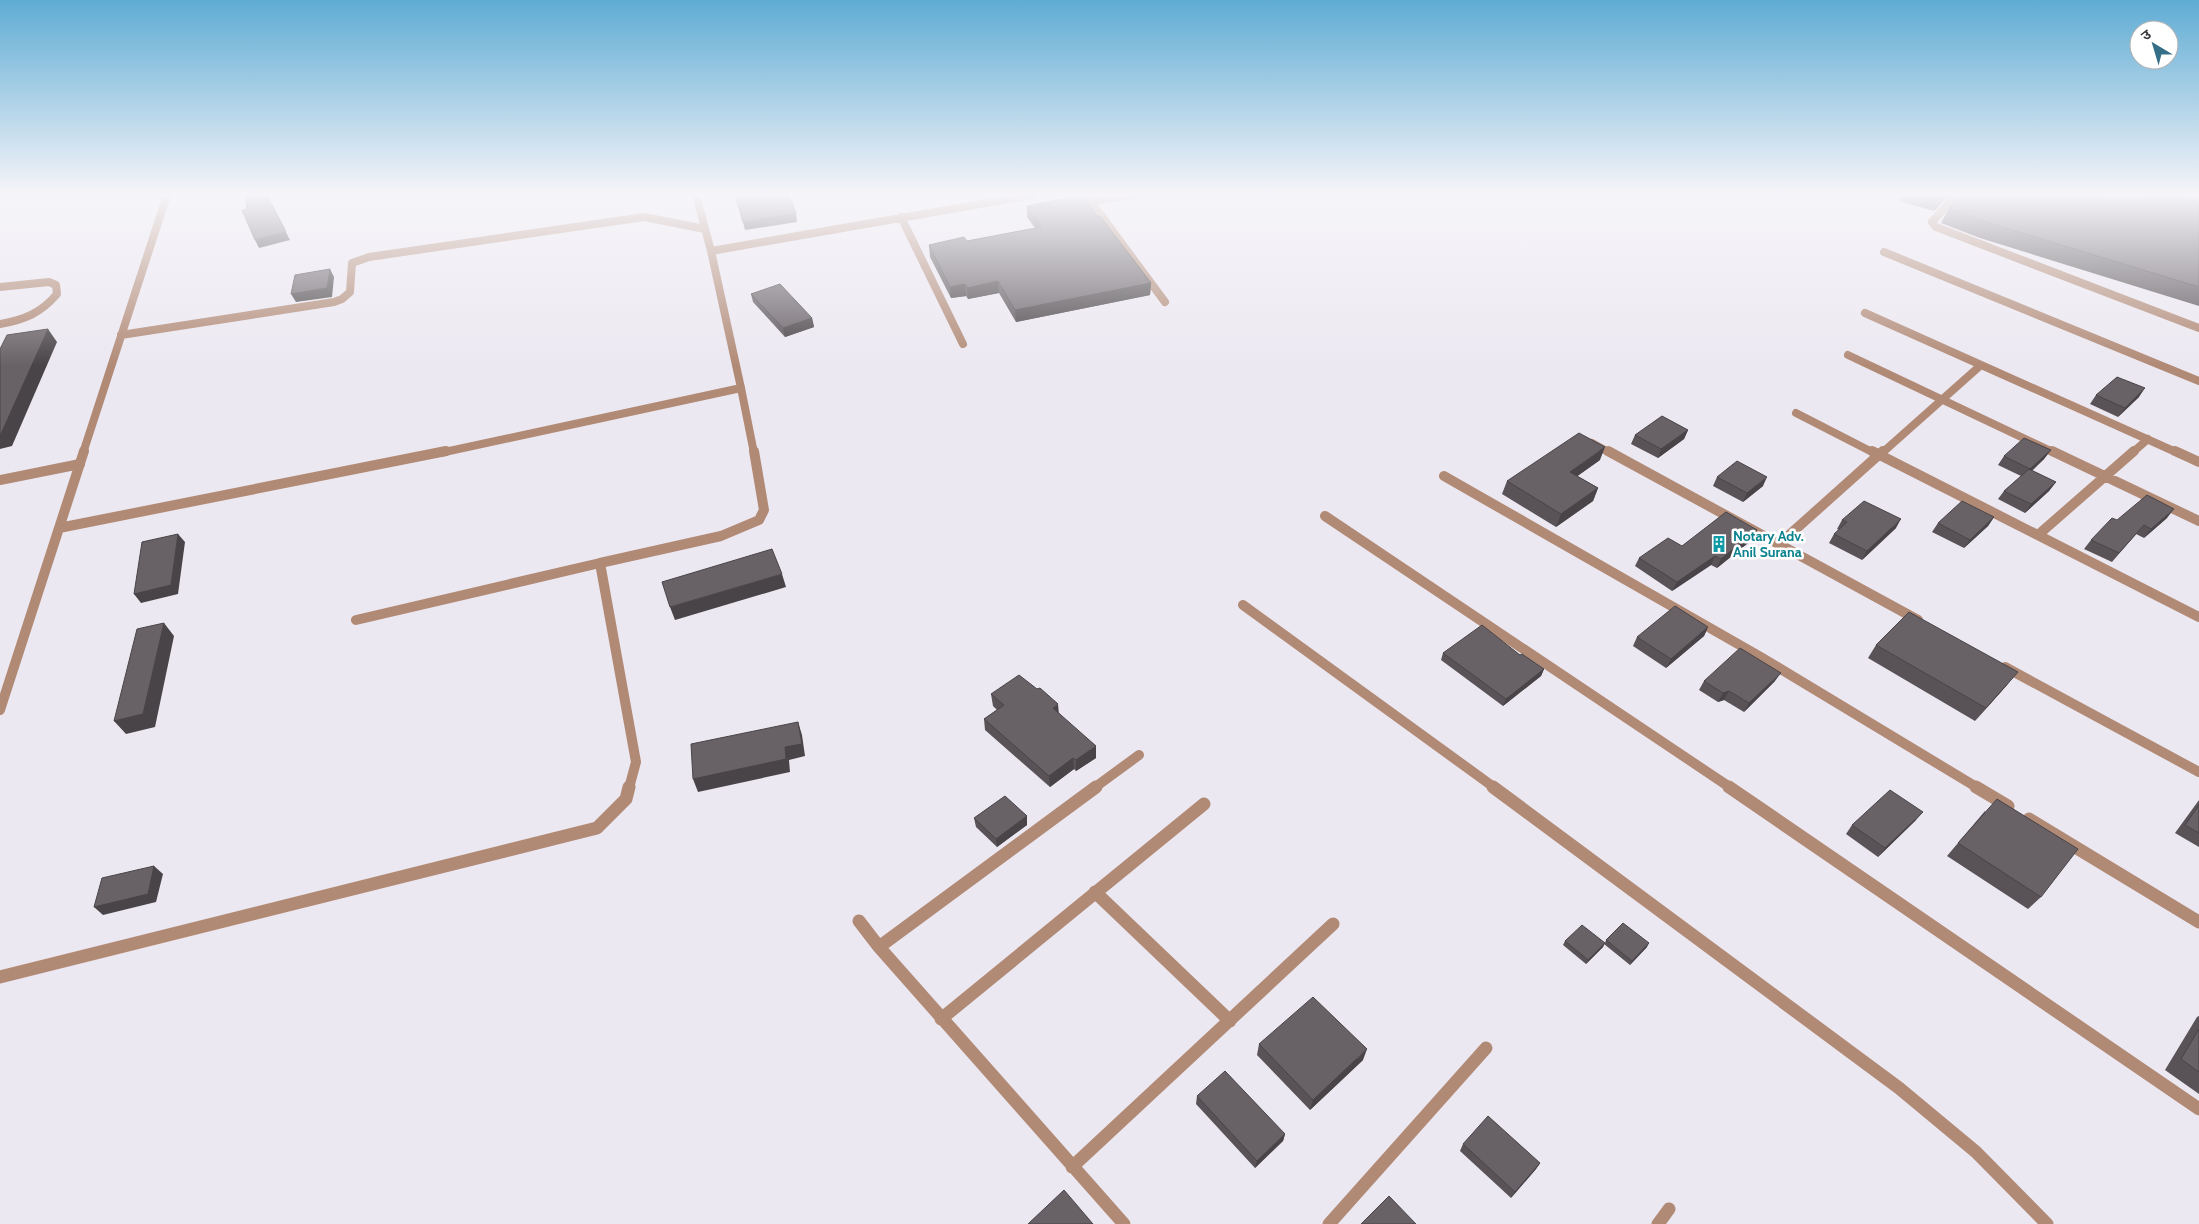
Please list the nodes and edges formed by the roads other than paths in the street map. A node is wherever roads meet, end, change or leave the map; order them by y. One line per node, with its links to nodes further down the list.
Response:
1 (148, 252): 13 (street)
2 (403, 252): 13 (street)
3 (711, 252): 18 (street)
4 (918, 252): 14 (street)
5 (1128, 252): 9 (street)
6 (1884, 252): 17 (street)
7 (2001, 252): 12 (street)
8 (0, 287): 11 (street)
9 (1165, 302)
10 (1865, 313): 16 (street)
11 (0, 324)
12 (2199, 328)
13 (121, 336): 25 (street)
14 (963, 344)
15 (1848, 355): 19 (street)
16 (1981, 365): 19 (street); 22 (street)
17 (2199, 381)
18 (741, 388): 31 (street); 34 (street)
19 (1941, 398): 23 (street); 27 (street)
20 (1796, 413): 23 (street)
21 (1580, 437): 33 (street)
22 (2148, 439): 24 (street); 27 (street)
23 (1879, 455): 32 (street); 33 (street)
24 (2199, 462)
25 (80, 464): 28 (street); 31 (street)
26 (1444, 476): 46 (street)
27 (2107, 476): 30 (street); 32 (street)
28 (0, 480)
29 (1325, 516): 53 (street)
30 (2199, 521)
31 (59, 528): 40 (street)
32 (2038, 535): 36 (street)
33 (1778, 545): 38 (street)
34 (600, 563): 37 (street); 49 (street)
35 (1243, 605): 59 (street)
36 (2199, 617)
37 (356, 620)
38 (1927, 625)
39 (1998, 663): 42 (street)
40 (0, 710)
41 (1139, 755): 48 (street)
42 (2199, 772)
43 (1204, 804): 44 (street)
44 (1095, 892): 50 (street); 51 (street)
45 (859, 921): 48 (street)
46 (2199, 922)
47 (1333, 924): 51 (street)
48 (878, 947): 50 (street)
49 (0, 977)
50 (941, 1019): 54 (street)
51 (1230, 1021): 54 (street)
52 (1486, 1048): 57 (street)
53 (2199, 1109)
54 (1072, 1167): 56 (street)
55 (1669, 1209): 58 (street)
56 (1124, 1224)
57 (1329, 1224)
58 (1658, 1224)
59 (2047, 1224)

